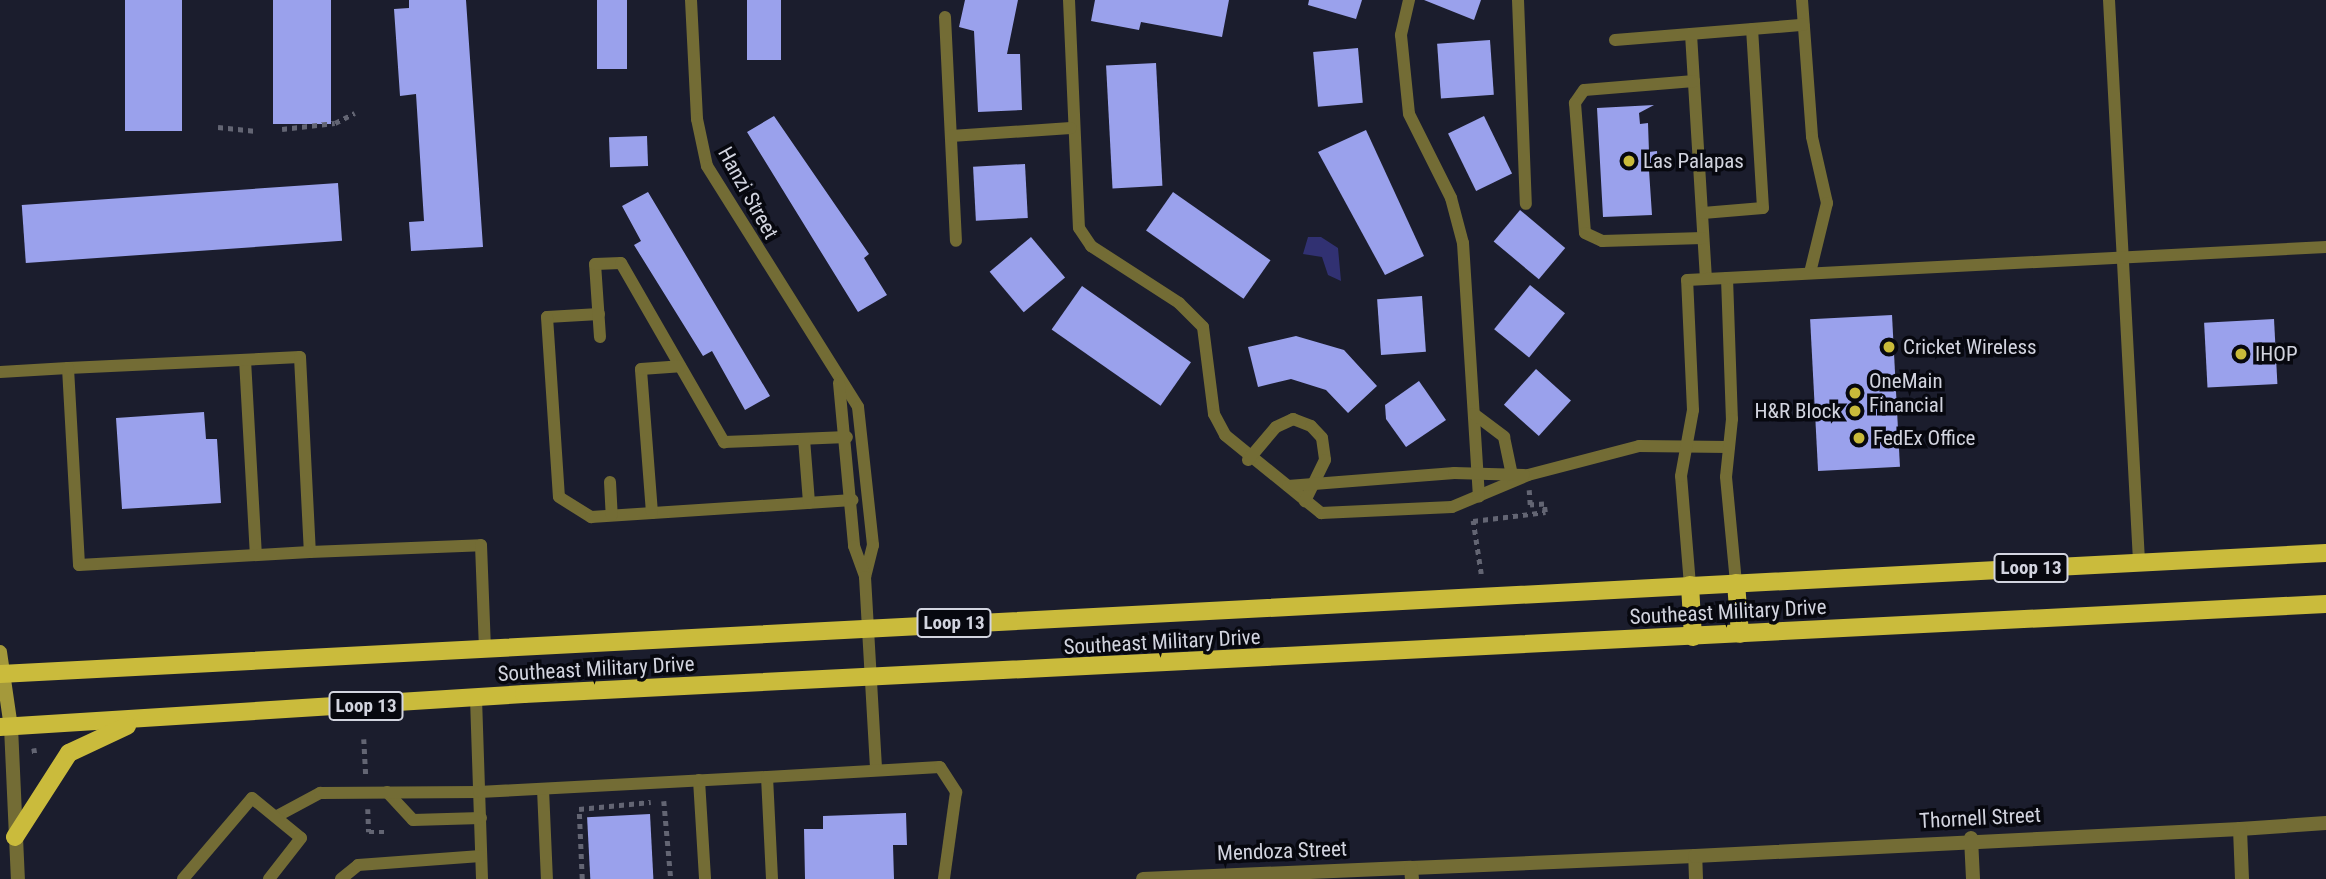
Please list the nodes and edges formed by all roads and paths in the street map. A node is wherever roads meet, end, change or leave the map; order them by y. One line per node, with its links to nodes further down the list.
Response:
1 (691, 0): 34 (lane, Hanzi Street)
2 (1069, 0): 15 (lane)
3 (1409, 0): 35 (lane)
4 (1518, 0): 19 (lane)
5 (1802, 0): 8 (lane)
6 (2109, 0): 24 (lane)
7 (945, 17): 18 (lane)
8 (1803, 25): 9 (lane); 25 (lane)
9 (1752, 29): 10 (lane); 20 (lane)
10 (1691, 34): 11 (lane); 12 (lane)
11 (1615, 40)
12 (1694, 81): 20 (lane); 21 (lane)
13 (355, 113): 16 (path)
14 (218, 127): 17 (path)
15 (1071, 128): 18 (lane); 40 (lane)
16 (282, 129)
17 (254, 131)
18 (951, 135): 22 (lane)
19 (1525, 204)
20 (1703, 212): 21 (lane)
21 (1703, 238): 27 (lane)
22 (956, 241)
23 (2326, 247): 24 (lane)
24 (2123, 257): 25 (lane); 56 (lane)
25 (1810, 274): 26 (lane)
26 (1727, 278): 27 (lane); 38 (lane)
27 (1706, 279): 39 (lane)
28 (598, 314): 29 (lane); 31 (lane); 52 (lane)
29 (600, 337)
30 (245, 360): 32 (lane); 53 (lane); 55 (lane)
31 (680, 366): 37 (lane); 51 (lane)
32 (68, 368): 33 (lane); 55 (lane)
33 (0, 372)
34 (839, 383): 36 (lane, Hanzi Street); 58 (lane, Hanzi Street)
35 (1474, 414): 41 (lane); 43 (lane)
36 (847, 437): 37 (lane); 48 (lane, Hanzi Street)
37 (804, 439): 50 (lane)
38 (1729, 447): 39 (lane); 59 (lane)
39 (1686, 448): 42 (lane); 60 (lane)
40 (1248, 460): 44 (lane); 46 (lane)
41 (1476, 474): 43 (lane); 44 (lane); 47 (lane)
42 (1528, 475): 43 (lane); 57 (path)
43 (1513, 478): 47 (lane)
44 (1318, 481): 46 (lane); 49 (lane)
45 (610, 482): 52 (lane)
46 (1288, 486): 49 (lane)
47 (1479, 496): 49 (lane)
48 (852, 500): 50 (lane); 58 (lane, Hanzi Street)
49 (1305, 501)
50 (809, 503): 51 (lane)
51 (652, 513): 52 (lane)
52 (612, 515)
53 (310, 552): 55 (lane); 65 (lane)
54 (2326, 552): 56 (main road, Southeast Military Drive / Loop 13)
55 (256, 555)
56 (2139, 562): 59 (main road, Southeast Military Drive / Loop 13)
57 (1481, 573)
58 (865, 577): 62 (lane, Hanzi Street)
59 (1736, 583): 60 (main road, Southeast Military Drive / Loop 13); 63 (main road)
60 (1690, 586): 62 (main road, Southeast Military Drive / Loop 13); 64 (main road)
61 (2326, 604): 63 (main road, Southeast Military Drive / Loop 13)
62 (869, 627): 65 (main road, Southeast Military Drive / Loop 13); 68 (lane, Hanzi Street)
63 (1740, 634): 64 (main road, Southeast Military Drive / Loop 13)
64 (1693, 637): 68 (main road, Southeast Military Drive / Loop 13)
65 (485, 647): 67 (main road, Southeast Military Drive / Loop 13)
66 (0, 653): 67 (main road)
67 (4, 674): 71 (main road)
68 (872, 680): 69 (main road, Southeast Military Drive / Loop 13); 76 (lane, Hanzi Street)
69 (477, 698): 70 (main road, Southeast Military Drive / Loop 13); 81 (lane)
70 (139, 721): 71 (main road, Southeast Military Drive / Loop 13); 86 (main road)
71 (6, 727): 86 (street)
72 (34, 748): 73 (path)
73 (35, 754): 74 (path); 75 (path)
74 (26, 757)
75 (44, 762)
76 (876, 771): 77 (lane); 102 (lane)
77 (767, 777): 78 (lane); 101 (lane)
78 (699, 780): 79 (lane); 100 (lane)
79 (543, 789): 81 (lane); 97 (lane)
80 (387, 792): 81 (lane); 82 (lane); 83 (lane)
81 (479, 792): 83 (lane)
82 (279, 815): 91 (lane); 94 (lane)
83 (481, 818): 88 (lane)
84 (2326, 823): 85 (street, Thornell Street)
85 (2240, 829): 87 (street, Thornell Street); 105 (street)
86 (15, 837): 93 (street)
87 (1971, 838): 89 (street, Thornell Street); 104 (street)
88 (481, 856): 95 (lane); 96 (lane)
89 (1695, 856): 90 (street, Thornell Street); 103 (street)
90 (1412, 874): 92 (street, Mendoza Street)
91 (271, 878)
92 (1143, 878)
93 (18, 879)
94 (183, 879)
95 (341, 879)
96 (482, 879)
97 (547, 879)
98 (582, 879): 99 (path)
99 (671, 879)
100 (705, 879)
101 (772, 879)
102 (944, 879)
103 (1696, 879)
104 (1973, 879)
105 (2242, 879)

